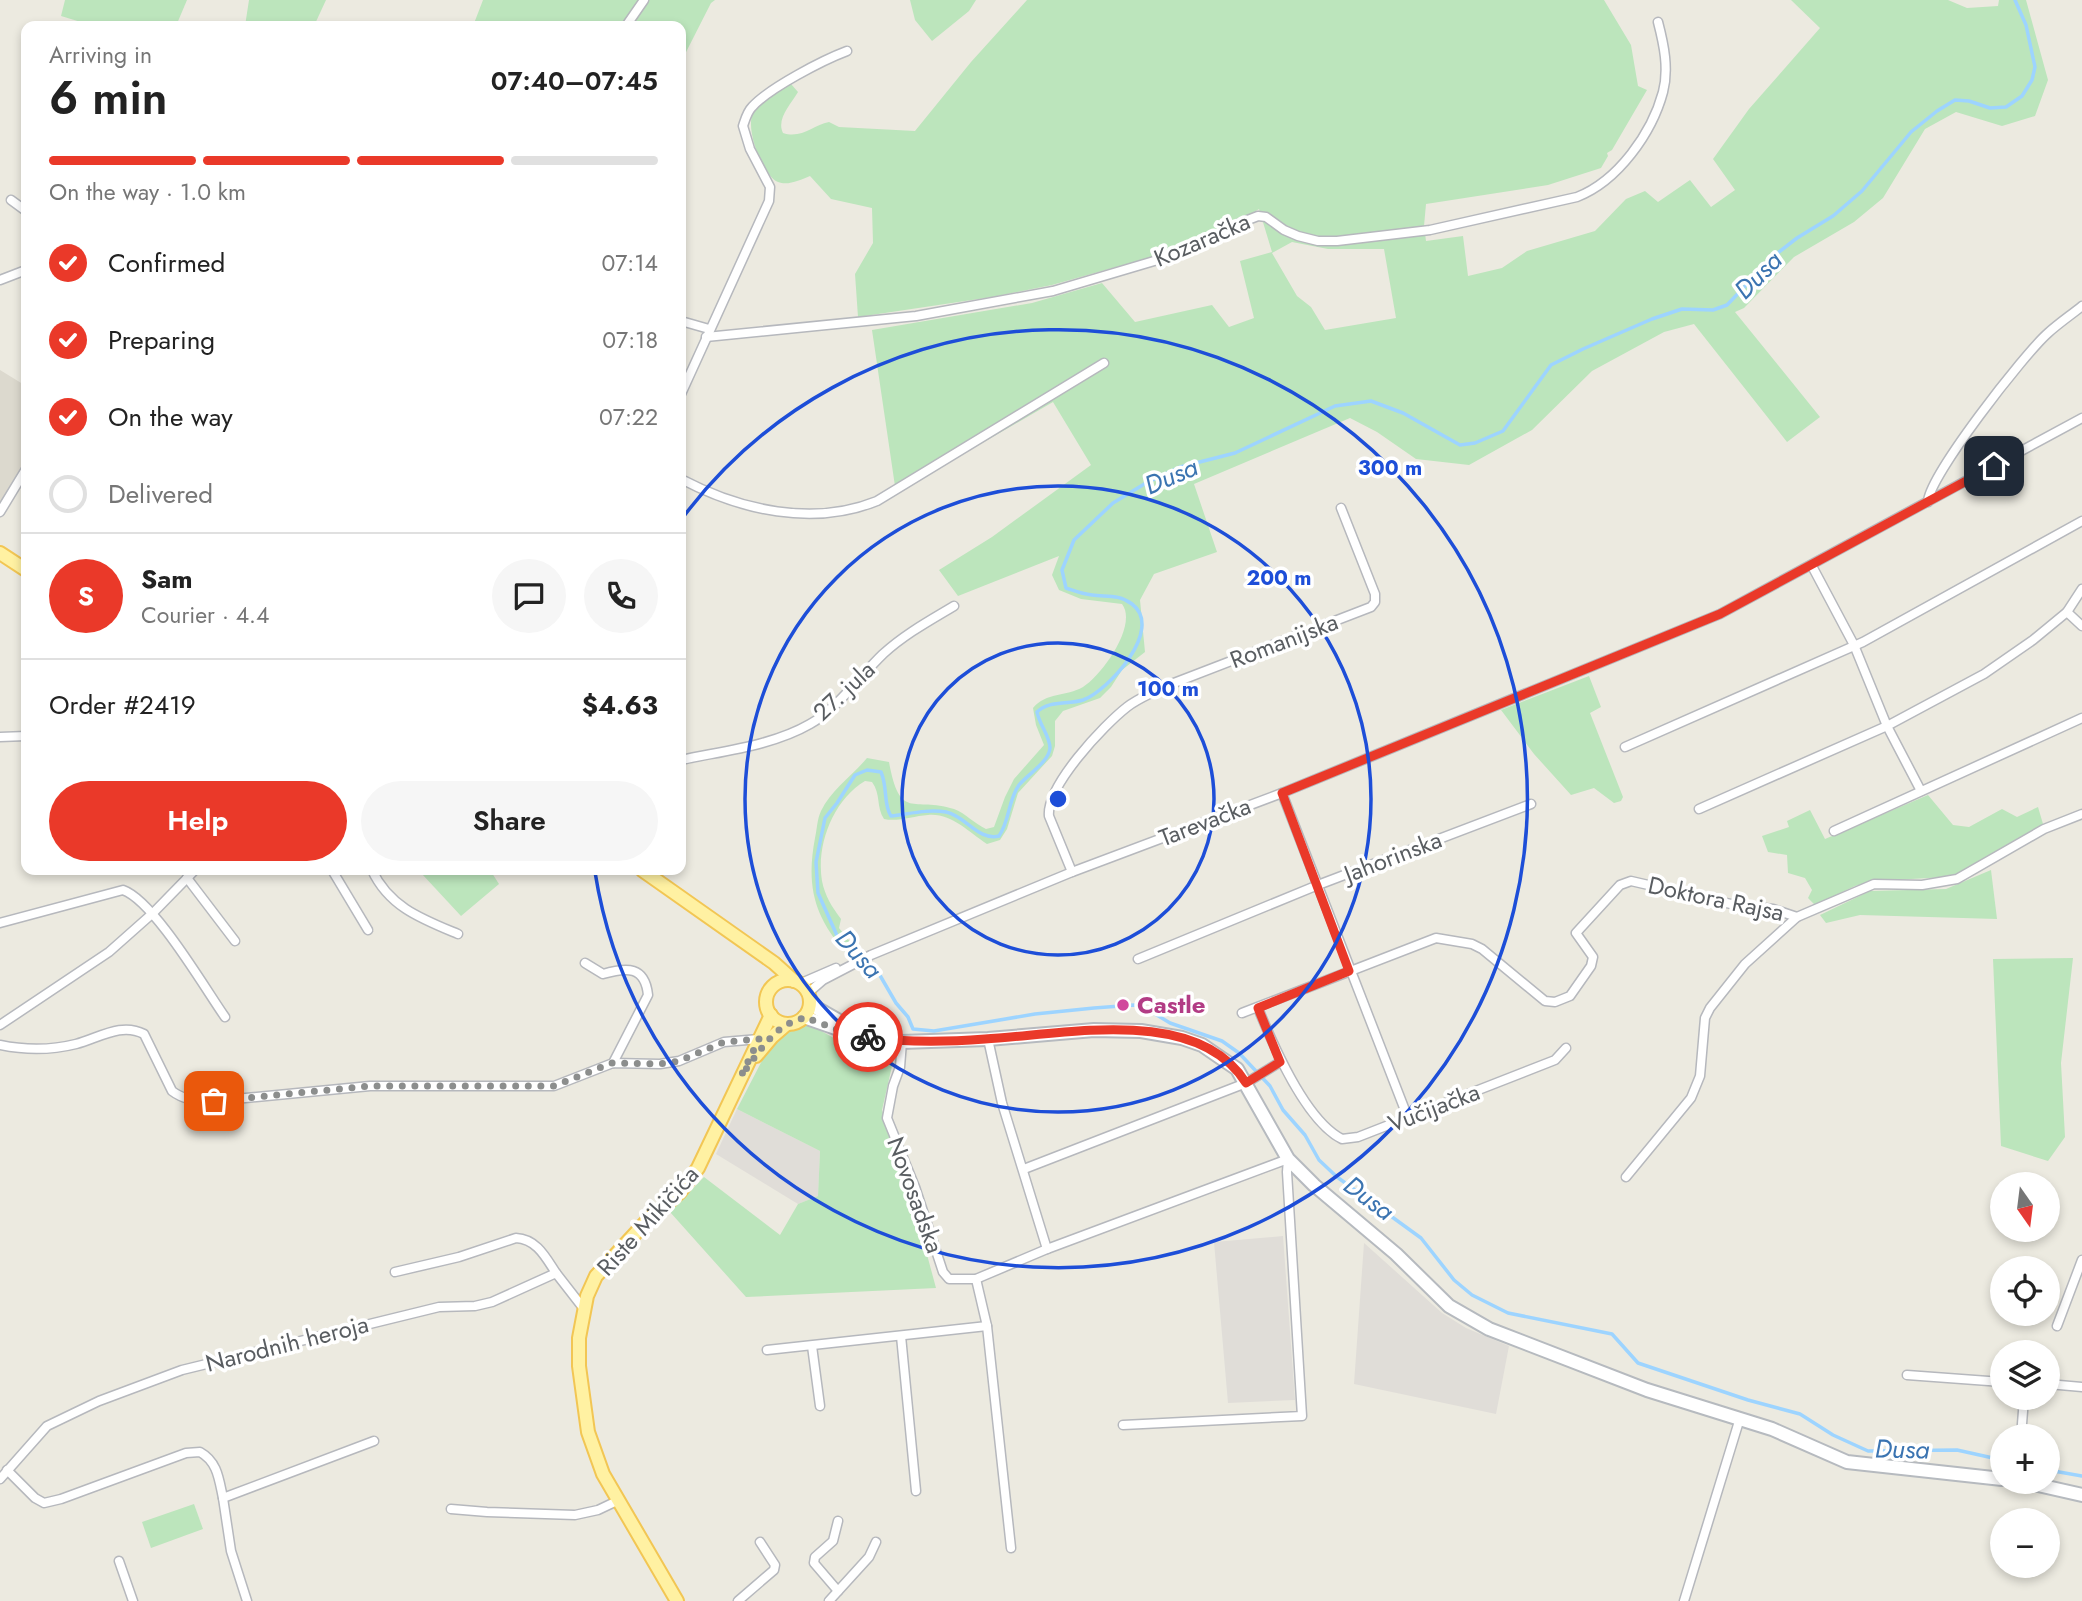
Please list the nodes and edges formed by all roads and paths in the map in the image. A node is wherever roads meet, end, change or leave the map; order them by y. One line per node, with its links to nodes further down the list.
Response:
1 (644, 0): 2 (street)
2 (629, 21)
3 (1658, 22): 11 (street, Kozaračka)
4 (847, 51): 11 (street)
5 (11, 200): 6 (street)
6 (21, 207)
7 (21, 272): 8 (street)
8 (0, 280)
9 (2082, 306): 17 (street)
10 (686, 323): 11 (street, Kozaračka)
11 (708, 333): 13 (street)
12 (1104, 363): 16 (street)
13 (686, 383)
14 (2082, 418): 17 (street, Tarevačka)
15 (21, 477): 19 (street)
16 (686, 482)
17 (1928, 502): 22 (street, Tarevačka)
18 (1340, 508): 41 (street, Romanijska)
19 (0, 512)
20 (2082, 521): 28 (street)
21 (0, 553): 23 (main road)
22 (1812, 566): 28 (street); 36 (street, Tarevačka)
23 (21, 567)
24 (2082, 589): 26 (street)
25 (954, 607): 34 (street, 27. jula)
26 (2067, 612): 27 (street); 30 (street)
27 (2082, 626)
28 (1854, 645): 30 (street); 33 (street)
29 (2082, 718): 35 (street)
30 (1886, 726): 35 (street); 38 (street)
31 (21, 736): 32 (street)
32 (0, 737)
33 (1625, 747)
34 (686, 759)
35 (1921, 791): 40 (street)
36 (1282, 793): 41 (street, Tarevačka); 47 (street)
37 (1531, 804): 47 (street, Jahorinska)
38 (1699, 809)
39 (2082, 814): 49 (street)
40 (1833, 831)
41 (1072, 872): 57 (street, Tarevačka)
42 (190, 875): 46 (street)
43 (335, 875): 51 (street)
44 (375, 875): 52 (street)
45 (649, 875): 54 (main road)
46 (187, 878): 48 (street); 53 (street)
47 (1318, 885): 55 (street, Jahorinska); 58 (street)
48 (153, 913): 50 (street); 64 (street); 67 (street)
49 (1797, 917): 58 (street, Doktora Rajsa); 81 (street)
50 (0, 923)
51 (368, 930)
52 (458, 933)
53 (236, 941)
54 (749, 947): 59 (main road); 60 (main road)
55 (1138, 960)
56 (585, 963): 74 (street)
57 (853, 963): 60 (street); 60 (street)
58 (1349, 971): 61 (street, Doktora Rajsa); 78 (street)
59 (771, 989): 60 (main road); 63 (main road)
60 (803, 990): 65 (main road); 68 (main road)
61 (1258, 1008): 62 (street, Doktora Rajsa); 75 (street)
62 (1242, 1013)
63 (771, 1016): 66 (main road); 69 (main road, Riste Mikičića)
64 (225, 1017)
65 (804, 1017): 66 (main road); 68 (main road)
66 (787, 1024): 76 (main road, Riste Mikičića)
67 (0, 1025)
68 (870, 1037): 71 (main road)
69 (759, 1039): 74 (street); 76 (main road, Riste Mikičića)
70 (988, 1039): 71 (main road); 77 (main road); 80 (street)
71 (902, 1042): 86 (street, Novosadska)
72 (0, 1045): 74 (street)
73 (1566, 1048): 78 (street, Vučijačka)
74 (612, 1063)
75 (1277, 1065): 77 (street); 78 (street, Vučijačka)
76 (741, 1076): 87 (main road, Riste Mikičića)
77 (1249, 1081): 79 (main road); 80 (street)
78 (1408, 1118)
79 (1288, 1159): 82 (street); 98 (main road); 99 (street)
80 (1024, 1169): 82 (street)
81 (1626, 1177)
82 (1047, 1250): 86 (street)
83 (2082, 1260): 88 (street)
84 (395, 1272): 85 (street)
85 (556, 1273): 87 (street); 101 (street, Narodnih heroja)
86 (976, 1279): 89 (street)
87 (584, 1309): 108 (main road, Riste Mikičića)
88 (2060, 1318)
89 (987, 1326): 90 (street); 113 (street)
90 (901, 1336): 91 (street); 105 (street)
91 (812, 1346): 92 (street); 97 (street)
92 (767, 1350)
93 (1907, 1376): 94 (street)
94 (1990, 1381)
95 (2060, 1385): 96 (street)
96 (2082, 1387)
97 (820, 1406)
98 (1740, 1418): 102 (main road); 121 (street)
99 (1123, 1425)
100 (374, 1441): 107 (street)
101 (8, 1470): 103 (street, Narodnih heroja); 107 (street)
102 (1990, 1478)
103 (0, 1479)
104 (2060, 1490): 106 (main road)
105 (916, 1492)
106 (2082, 1495)
107 (223, 1498): 117 (street)
108 (617, 1500): 109 (street); 118 (main road, Riste Mikičića)
109 (451, 1508)
110 (838, 1521): 115 (street)
111 (760, 1542): 119 (street)
112 (876, 1542): 115 (street)
113 (1011, 1548)
114 (119, 1561): 116 (street)
115 (838, 1591): 120 (street)
116 (133, 1601)
117 (247, 1601)
118 (677, 1601)
119 (738, 1601)
120 (829, 1601)
121 (1684, 1601)

